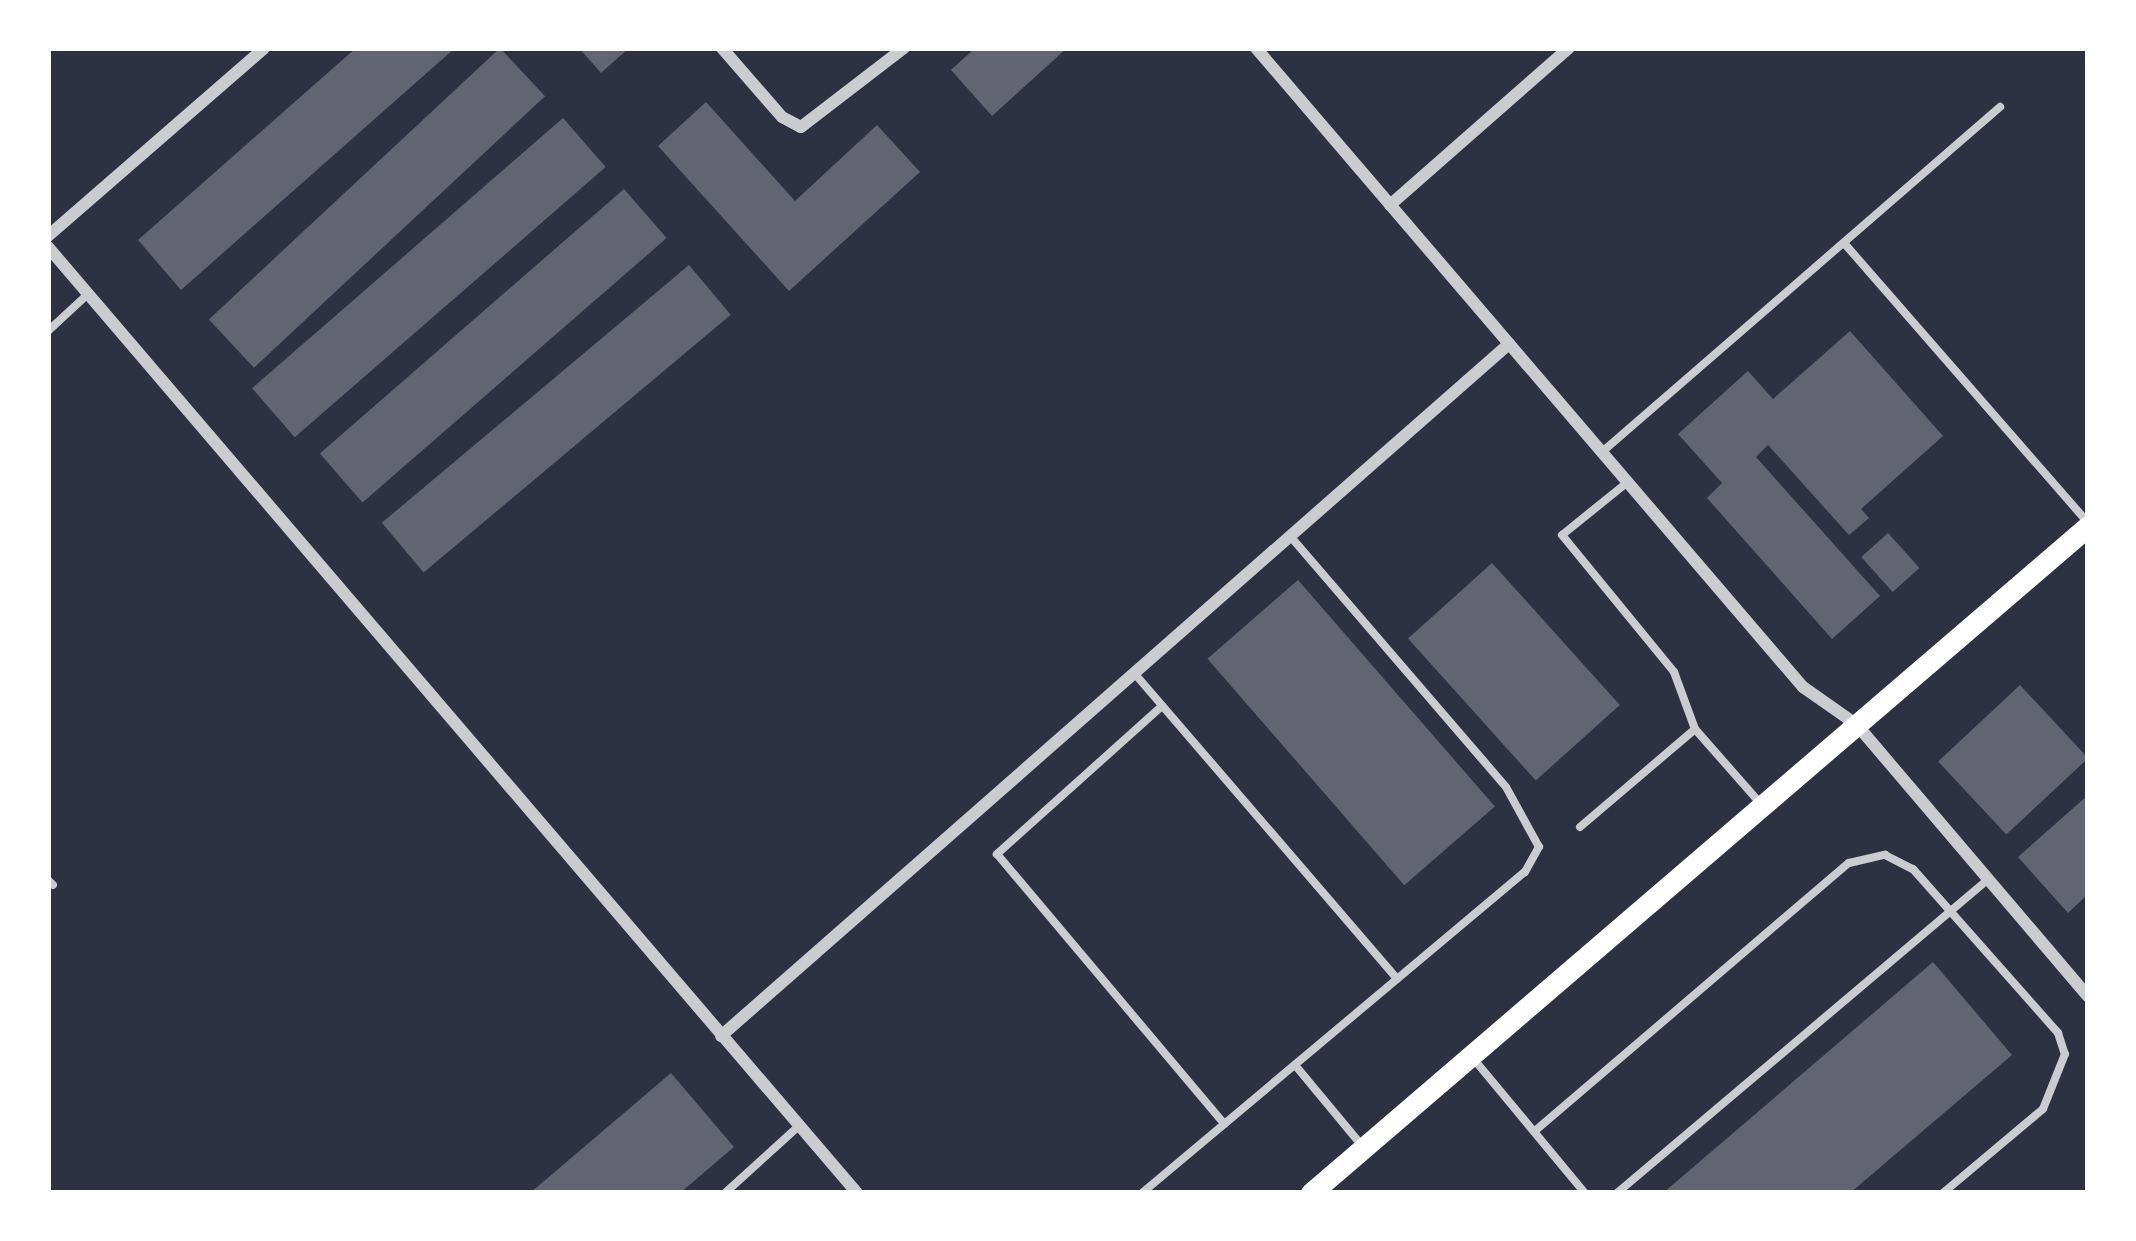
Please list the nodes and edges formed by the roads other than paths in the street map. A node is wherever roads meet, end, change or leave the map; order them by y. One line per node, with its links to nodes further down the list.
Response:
1 (264, 48): 8 (street)
2 (722, 48): 3 (street)
3 (904, 48)
4 (1256, 48): 7 (street)
5 (1569, 48): 7 (street)
6 (2000, 107): 9 (lane)
7 (1390, 205): 13 (street)
8 (48, 236)
9 (1844, 242): 14 (lane); 16 (lane)
10 (48, 248): 11 (street)
11 (88, 294): 12 (lane); 28 (street)
12 (48, 331)
13 (1509, 344): 14 (street); 17 (street)
14 (1602, 452): 15 (street)
15 (1628, 481): 20 (street); 21 (lane)
16 (2088, 525): 20 (main road)
17 (1291, 537): 18 (street); 26 (lane)
18 (1135, 674): 19 (lane); 28 (street)
19 (1162, 706): 26 (lane); 31 (lane)
20 (1857, 725): 22 (main road); 24 (street)
21 (1695, 729): 22 (lane); 23 (lane)
22 (1762, 805): 29 (main road)
23 (1580, 827)
24 (1988, 879): 25 (lane); 27 (street)
25 (1950, 911): 33 (lane); 40 (lane); 41 (lane)
26 (1397, 979): 30 (lane)
27 (2088, 996)
28 (721, 1036): 32 (street)
29 (1471, 1055): 33 (lane); 34 (main road)
30 (1295, 1065): 31 (lane); 34 (lane)
31 (1224, 1124): 37 (lane)
32 (799, 1126): 35 (lane); 36 (street)
33 (1536, 1130): 39 (lane)
34 (1363, 1147): 38 (main road)
35 (725, 1193)
36 (857, 1193)
37 (1142, 1193)
38 (1311, 1193)
39 (1585, 1193)
40 (1616, 1193)
41 (1943, 1193)

